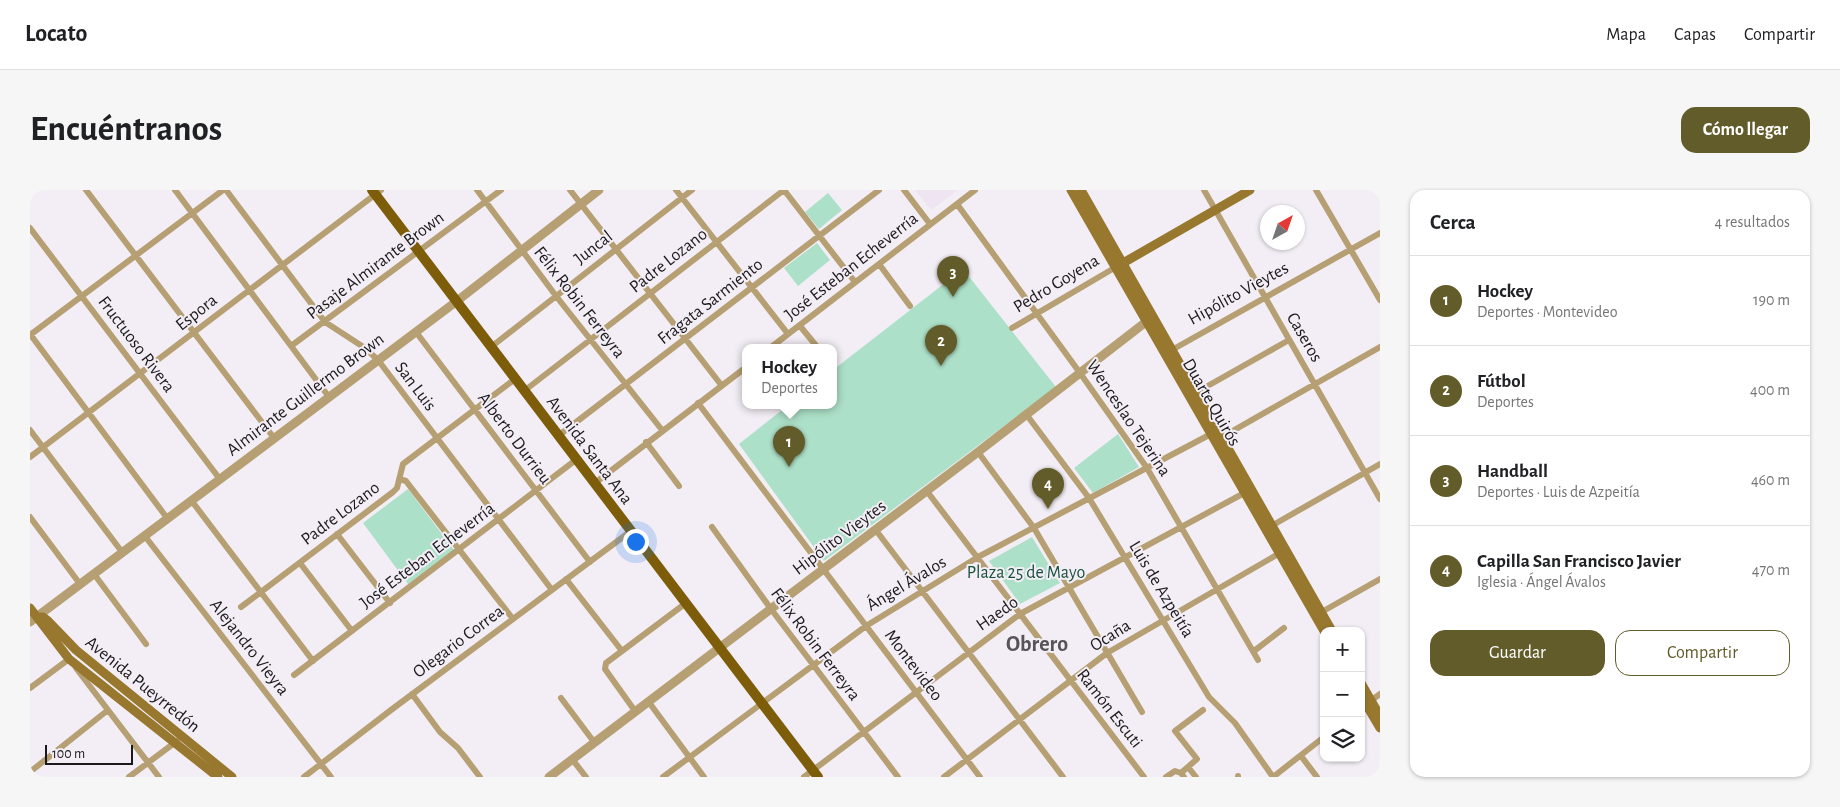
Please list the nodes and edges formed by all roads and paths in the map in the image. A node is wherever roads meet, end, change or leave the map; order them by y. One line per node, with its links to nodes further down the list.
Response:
1 (86, 190): 35 (street)
2 (175, 190): 25 (street)
3 (225, 190): 25 (street); 37 (street, San Luis)
4 (477, 190): 21 (street, Félix Robin Ferreyra)
5 (501, 190): 21 (street, Pasaje Almirante Brown)
6 (570, 190): 22 (street)
7 (599, 190): 22 (street, Almirante Guillermo Brown)
8 (676, 190): 20 (street)
9 (692, 190): 20 (street, Juncal)
10 (784, 190): 29 (street); 30 (street, Padre Lozano)
11 (879, 190): 29 (street, Fragata Sarmiento)
12 (904, 190): 26 (street)
13 (974, 190): 23 (street, José Esteban Echeverría)
14 (1071, 190): 38 (main road, Duarte Quirós)
15 (1081, 190): 38 (main road, Duarte Quirós)
16 (1204, 190): 24 (street, Caseros)
17 (1250, 190): 24 (main road, Pedro Goyena)
18 (1316, 190): 33 (street)
19 (376, 191): 34 (main road, Avenida Santa Ana); 37 (street, Espora)
20 (682, 197): 30 (street); 31 (street, Juncal)
21 (486, 201): 32 (street, Félix Robin Ferreyra); 34 (street, Pasaje Almirante Brown)
22 (581, 204): 31 (street); 32 (street, Almirante Guillermo Brown)
23 (957, 204): 26 (street, José Esteban Echeverría); 49 (street, Wenceslao Tejerina)
24 (1215, 210): 38 (main road, Pedro Goyena); 45 (street, Caseros)
25 (193, 213): 35 (street); 41 (street)
26 (930, 224): 36 (street, José Esteban Echeverría)
27 (30, 228): 43 (street, Fructuoso Rivera)
28 (1380, 233): 33 (street, Hipólito Vieytes)
29 (819, 236): 39 (street); 40 (street, Fragata Sarmiento)
30 (716, 242): 40 (street); 42 (street, Padre Lozano)
31 (615, 249): 42 (street); 44 (street, Juncal)
32 (522, 250): 44 (street, Félix Robin Ferreyra); 47 (street, Almirante Guillermo Brown)
33 (1350, 250): 45 (street, Hipólito Vieytes); 46 (street)
34 (419, 252): 47 (main road, Avenida Santa Ana); 51 (street, Pasaje Almirante Brown)
35 (136, 256): 43 (street); 55 (street)
36 (879, 264): 39 (street, José Esteban Echeverría); 48 (street)
37 (281, 265): 41 (street, Espora); 51 (street, San Luis)
38 (1119, 265): 49 (street, Pedro Goyena); 50 (main road, Duarte Quirós)
39 (855, 282): 52 (street, José Esteban Echeverría)
40 (752, 288): 56 (street); 58 (street, Fragata Sarmiento)
41 (250, 290): 55 (street, Espora); 63 (street)
42 (649, 294): 58 (street); 59 (street, Padre Lozano)
43 (82, 296): 57 (street); 70 (street, Fructuoso Rivera)
44 (556, 296): 59 (street, Félix Robin Ferreyra); 64 (street, Juncal)
45 (1265, 297): 60 (street, Caseros); 66 (street, Hipólito Vieytes)
46 (1380, 300)
47 (456, 301): 54 (street, Almirante Guillermo Brown); 64 (main road, Avenida Santa Ana)
48 (910, 306)
49 (1037, 314): 53 (street, Pedro Goyena); 69 (street, Wenceslao Tejerina)
50 (1150, 319): 66 (main road, Duarte Quirós); 69 (street, Hipólito Vieytes)
51 (324, 322): 63 (street, Pasaje Almirante Brown); 67 (street, San Luis)
52 (800, 326): 56 (street, José Esteban Echeverría); 62 (street)
53 (1012, 328)
54 (416, 332): 67 (street, Almirante Guillermo Brown); 79 (street, Alberto Durrieu)
55 (194, 333): 70 (street, Espora); 87 (street)
56 (788, 334): 61 (street, José Esteban Echeverría)
57 (30, 335): 80 (street)
58 (685, 339): 73 (street, Fragata Sarmiento); 74 (street)
59 (590, 340): 73 (street, Félix Robin Ferreyra); 75 (street, Padre Lozano)
60 (1289, 340): 72 (street, Caseros); 76 (street)
61 (775, 344)
62 (815, 344)
63 (291, 346): 77 (street)
64 (491, 347): 71 (main road, Avenida Santa Ana)
65 (1380, 347): 72 (street)
66 (1169, 352): 76 (main road, Duarte Quirós); 84 (main road, Duarte Quirós)
67 (378, 360): 77 (street, Almirante Guillermo Brown); 88 (street, San Luis)
68 (742, 370): 74 (street)
69 (1080, 373): 81 (street, Hipólito Vieytes); 95 (street, Wenceslao Tejerina)
70 (140, 374): 80 (street, Espora); 97 (street, Fructuoso Rivera)
71 (515, 379): 75 (main road, Avenida Santa Ana); 79 (street, Padre Lozano)
72 (1314, 384): 86 (street); 96 (street, Caseros)
73 (626, 385): 83 (street, Félix Robin Ferreyra); 85 (street, Fragata Sarmiento)
74 (722, 386): 78 (street)
75 (524, 391): 85 (main road, Avenida Santa Ana)
76 (1197, 392): 86 (main road, Duarte Quirós)
77 (329, 397): 87 (street, Almirante Guillermo Brown)
78 (698, 404): 83 (street); 125 (street, Montevideo)
79 (475, 410): 88 (street, Padre Lozano); 102 (street, Alberto Durrieu)
80 (89, 413): 90 (street, Espora); 108 (street)
81 (1026, 414): 91 (street, Hipólito Vieytes); 104 (street, Luis de Azpeitía)
82 (30, 430): 90 (street)
83 (662, 430): 89 (street)
84 (1211, 434): 95 (street, Ángel Ávalos); 103 (main road, Duarte Quirós)
85 (558, 436): 93 (main road, Avenida Santa Ana)
86 (1222, 436): 103 (main road, Duarte Quirós)
87 (274, 438): 97 (street, Almirante Guillermo Brown)
88 (437, 439): 98 (street, Padre Lozano); 109 (street, San Luis)
89 (646, 442): 99 (street); 100 (street)
90 (43, 447): 92 (street, Espora); 119 (street)
91 (978, 452): 101 (street, Hipólito Vieytes); 113 (street)
92 (30, 457)
93 (577, 459): 99 (main road, Avenida Santa Ana); 102 (street, José Esteban Echeverría)
94 (1380, 464): 96 (street)
95 (1147, 468): 104 (street, Ángel Ávalos); 112 (street, Wenceslao Tejerina)
96 (1365, 473): 105 (street, Caseros); 110 (street)
97 (219, 478): 106 (street, Almirante Guillermo Brown)
98 (399, 480): 116 (street, Padre Lozano); 118 (street)
99 (595, 483): 115 (main road, Avenida Santa Ana)
100 (679, 486)
101 (926, 490): 114 (street, Hipólito Vieytes); 121 (street, Ramón Escuti)
102 (536, 491): 109 (street, José Esteban Echeverría); 124 (street, Alberto Durrieu)
103 (1248, 491): 110 (main road, Duarte Quirós); 112 (street, Haedo); 120 (main road, Duarte Quirós)
104 (1089, 498): 113 (street, Ángel Ávalos); 122 (street, Luis de Azpeitía)
105 (1380, 499)
106 (191, 500): 108 (street, Almirante Guillermo Brown); 134 (street)
107 (30, 517): 129 (street)
108 (167, 518): 117 (street, Almirante Guillermo Brown)
109 (498, 520): 118 (street, José Esteban Echeverría); 132 (street, San Luis)
110 (1273, 525): 141 (main road, Duarte Quirós)
111 (712, 527): 139 (street, Félix Robin Ferreyra)
112 (1182, 527): 122 (street, Haedo); 131 (street, Wenceslao Tejerina)
113 (1034, 528): 121 (street, Ángel Ávalos); 130 (street)
114 (875, 530): 125 (street, Hipólito Vieytes); 133 (street)
115 (631, 531): 124 (street, Olegario Correa); 136 (main road, Avenida Santa Ana)
116 (337, 534): 123 (street, Padre Lozano); 135 (street)
117 (144, 535): 119 (street, Almirante Guillermo Brown); 186 (street, Alejandro Vieyra)
118 (459, 549): 135 (street, José Esteban Echeverría); 142 (street)
119 (122, 552): 126 (street, Almirante Guillermo Brown)
120 (1280, 553): 131 (street, Ocaña); 141 (main road, Duarte Quirós)
121 (978, 557): 133 (street, Ángel Ávalos); 140 (street, Ramón Escuti)
122 (1126, 557): 130 (street, Haedo); 144 (street, Luis de Azpeitía)
123 (300, 562): 134 (street, Padre Lozano); 149 (street)
124 (590, 562): 127 (street, Olegario Correa)
125 (823, 569): 139 (street, Hipólito Vieytes); 145 (street, Montevideo)
126 (94, 574): 129 (street, Almirante Guillermo Brown); 150 (street)
127 (566, 579): 132 (street, Olegario Correa); 152 (street)
128 (1380, 579): 141 (street)
129 (80, 584): 143 (street, Almirante Guillermo Brown)
130 (1068, 587): 140 (street, Haedo); 155 (street)
131 (1218, 589): 144 (street, Ocaña); 153 (street, Wenceslao Tejerina)
132 (552, 590): 142 (street, Olegario Correa)
133 (921, 591): 145 (street, Ángel Ávalos); 154 (street)
134 (261, 592): 137 (street, Padre Lozano); 158 (street)
135 (390, 602): 149 (street, José Esteban Echeverría)
136 (686, 604): 151 (main road, Avenida Santa Ana); 152 (street)
137 (241, 607)
138 (30, 608): 143 (main road, Avenida Pueyrredón)
139 (771, 609): 151 (street, Hipólito Vieytes); 159 (street, Félix Robin Ferreyra)
140 (1020, 614): 154 (street, Haedo); 161 (street, Ramón Escuti)
141 (1319, 614): 146 (main road, Duarte Quirós); 147 (main road, Duarte Quirós)
142 (513, 619): 164 (street, Olegario Correa)
143 (33, 620): 156 (main road, Avenida Pueyrredón); 178 (main road, Avenida Pueyrredón)
144 (1163, 621): 155 (street, Ocaña); 209 (street, Luis de Azpeitía)
145 (866, 626): 159 (street, Ángel Ávalos); 163 (street, Montevideo)
146 (1323, 627)
147 (1329, 627)
148 (1284, 628): 153 (street)
149 (352, 632): 158 (street, José Esteban Echeverría)
150 (146, 644)
151 (718, 647): 167 (street, Hipólito Vieytes); 169 (main road, Avenida Santa Ana)
152 (622, 651): 171 (street)
153 (1254, 651): 157 (street, Wenceslao Tejerina)
154 (968, 652): 163 (street, Haedo); 175 (street)
155 (1107, 653): 161 (street, Ocaña); 173 (street)
156 (69, 659): 162 (street); 170 (street); 178 (main road, Avenida Pueyrredón)
157 (1258, 660)
158 (313, 661): 160 (street, José Esteban Echeverría)
159 (813, 664): 169 (street, Ángel Ávalos); 177 (street, Félix Robin Ferreyra)
160 (294, 675)
161 (1070, 681): 175 (street, Ocaña); 207 (street, Ramón Escuti)
162 (30, 688)
163 (916, 692): 177 (street, Haedo); 184 (street, Montevideo)
164 (412, 694): 186 (street, Olegario Correa); 198 (street)
165 (1380, 694): 168 (street)
166 (561, 698): 180 (street)
167 (648, 701): 171 (street, Hipólito Vieytes); 182 (street)
168 (1365, 702): 174 (main road); 176 (main road)
169 (762, 703): 182 (street, Ángel Ávalos); 189 (main road, Avenida Santa Ana)
170 (108, 710): 185 (street); 188 (street)
171 (635, 710): 180 (street, Hipólito Vieytes)
172 (1203, 710): 187 (street)
173 (1142, 712)
174 (1380, 716)
175 (1019, 720): 184 (street, Ocaña); 206 (street)
176 (1380, 728)
177 (863, 731): 189 (street, Haedo); 203 (street, Félix Robin Ferreyra)
178 (178, 739): 185 (street); 194 (main road, Avenida Pueyrredón); 195 (main road, Avenida Pueyrredón)
179 (1320, 740): 181 (street)
180 (594, 742): 183 (street, Hipólito Vieytes)
181 (1301, 756): 209 (street); 210 (street)
182 (690, 757): 201 (street, Ángel Ávalos); 202 (street)
183 (572, 759): 199 (street, Hipólito Vieytes); 200 (street)
184 (966, 760): 204 (street, Ocaña); 205 (street, Montevideo)
185 (148, 763): 192 (street); 193 (street)
186 (321, 764): 196 (street, Olegario Correa); 197 (street, Alejandro Vieyra)
187 (1188, 767): 191 (street); 208 (street)
188 (30, 772)
189 (812, 775)
190 (1168, 775): 191 (street)
191 (1182, 775)
192 (129, 777)
193 (159, 777)
194 (218, 777)
195 (232, 777)
196 (304, 777)
197 (331, 777)
198 (480, 777)
199 (548, 777)
200 (586, 777)
201 (663, 777)
202 (704, 777)
203 (898, 777)
204 (944, 777)
205 (980, 777)
206 (1063, 777)
207 (1144, 777)
208 (1196, 777)
209 (1273, 777)
210 (1317, 777)

